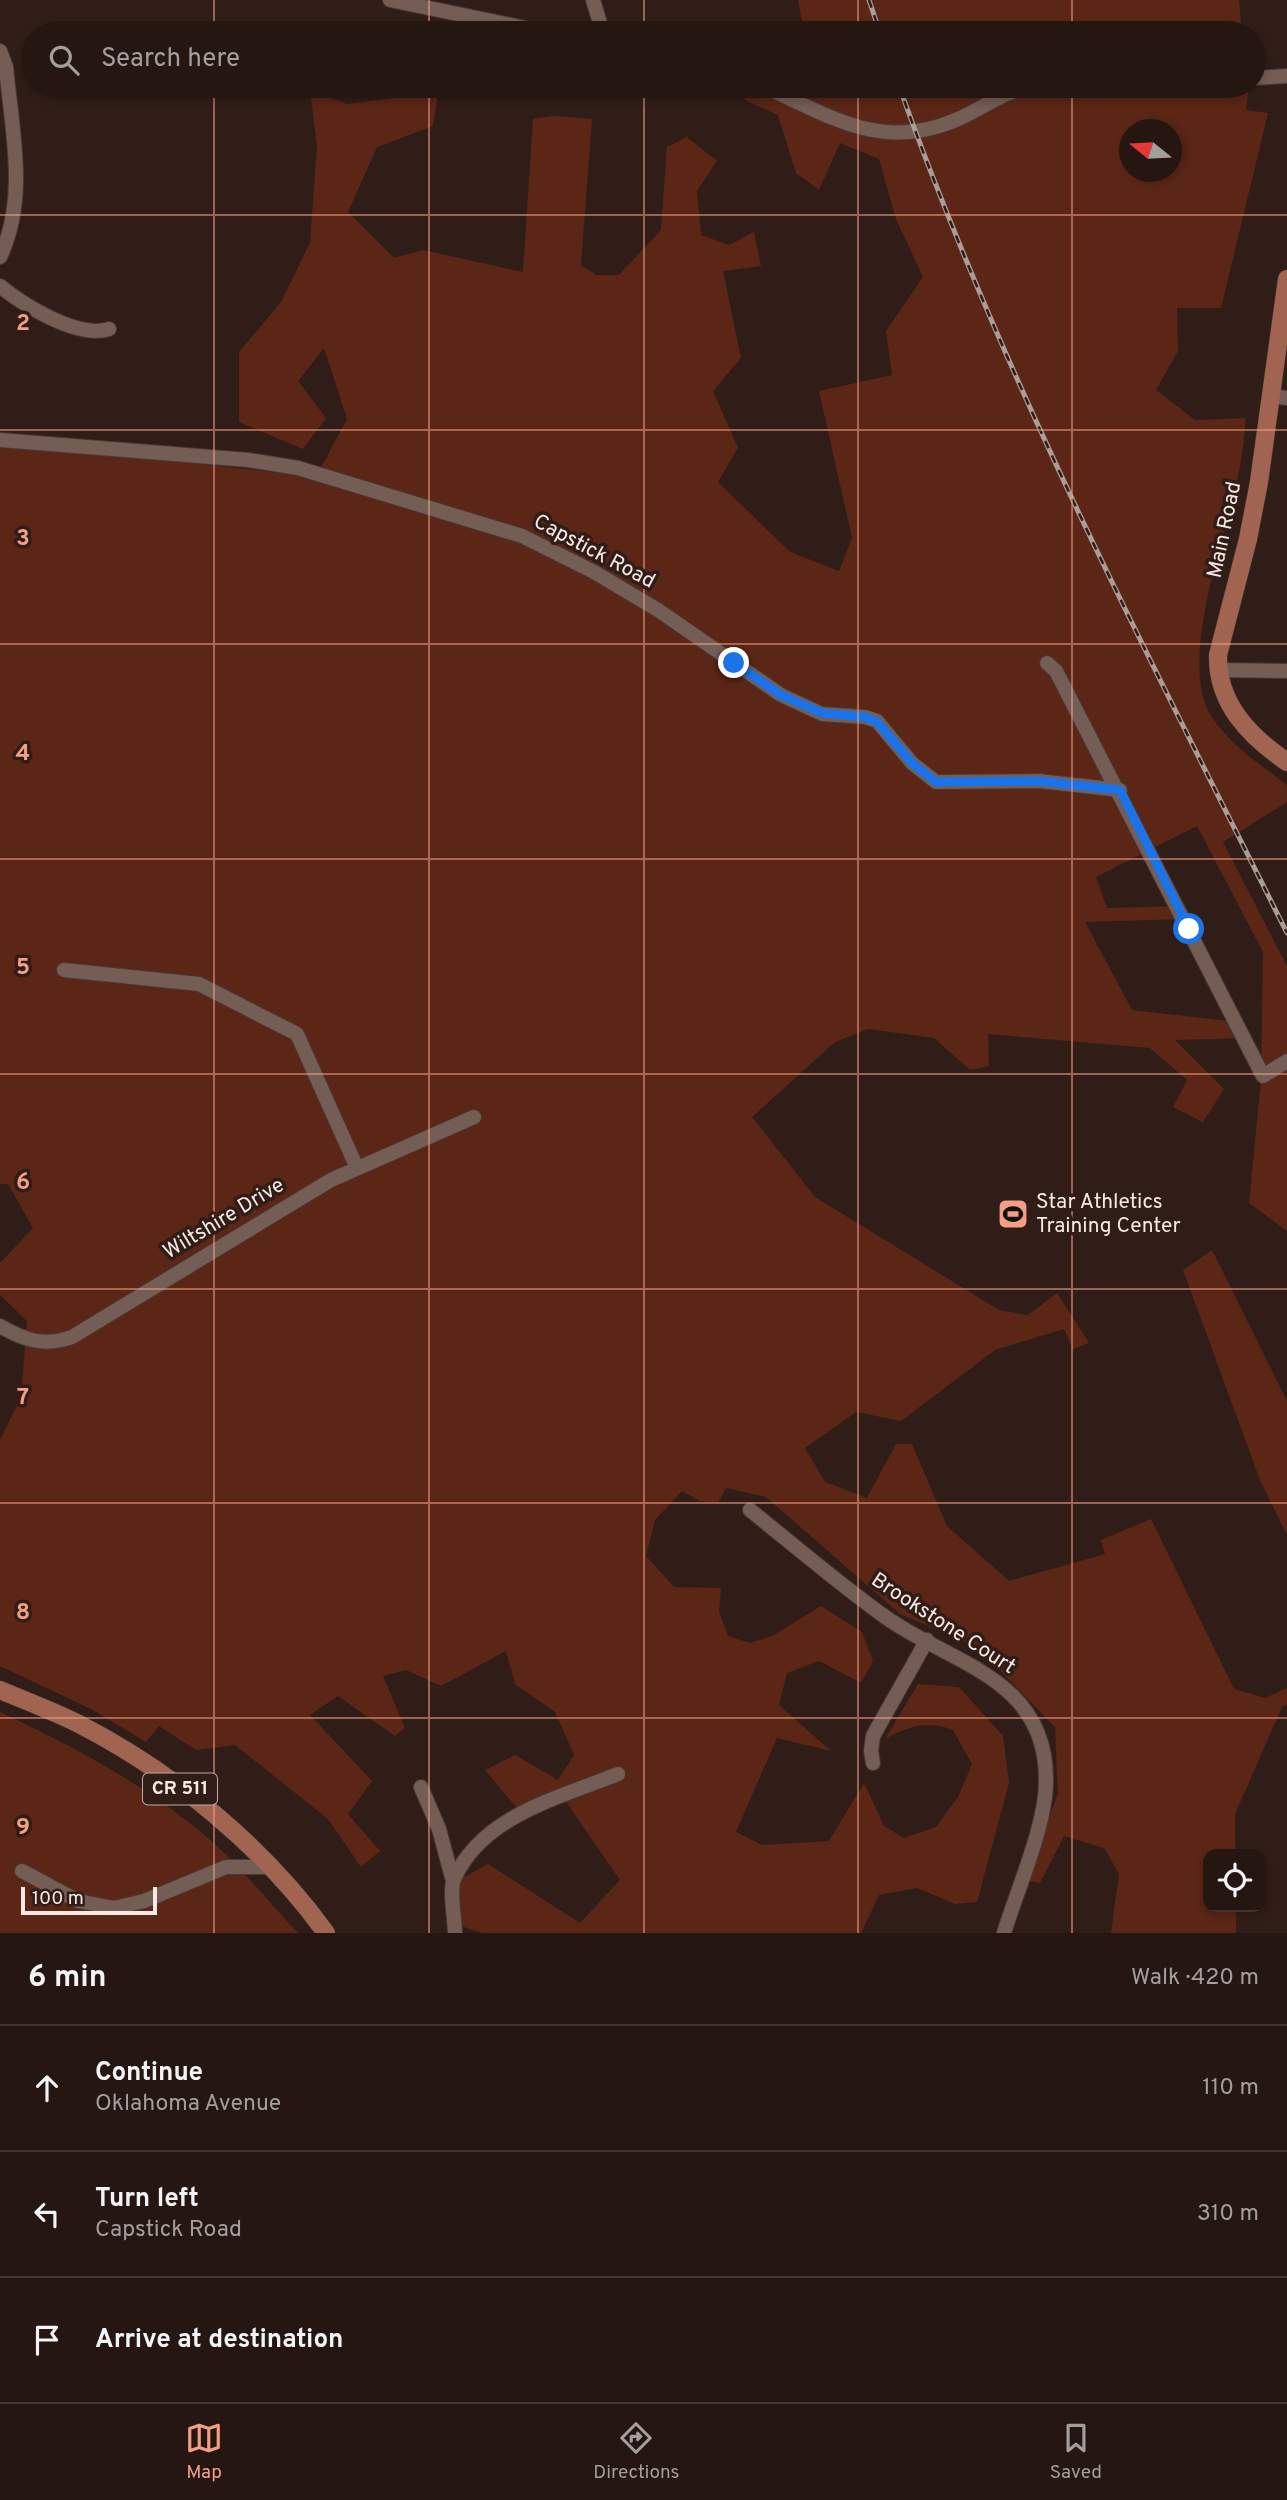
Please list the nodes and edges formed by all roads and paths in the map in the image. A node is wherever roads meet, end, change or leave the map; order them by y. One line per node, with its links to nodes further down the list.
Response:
1 (390, 0): 3 (street)
2 (593, 0): 4 (street)
3 (491, 21)
4 (599, 21)
5 (0, 51): 10 (street)
6 (1287, 76): 7 (street)
7 (1266, 77)
8 (790, 98): 9 (street)
9 (992, 98)
10 (0, 257)
11 (1287, 279): 14 (main road, Main Road)
12 (0, 286): 13 (street)
13 (108, 329)
14 (1279, 397): 17 (main road, Main Road)
15 (0, 440): 20 (street, Capstick Road)
16 (1047, 663): 20 (street)
17 (1217, 670): 18 (street); 19 (main road, Main Road)
18 (1287, 671)
19 (1287, 762)
20 (1120, 790): 22 (street)
21 (64, 970): 24 (street)
22 (1287, 1061)
23 (474, 1117): 24 (street, Wiltshire Drive)
24 (357, 1168): 25 (street, Wiltshire Drive)
25 (0, 1326)
26 (750, 1510): 27 (street, Brookstone Court)
27 (927, 1640): 29 (street); 37 (street, Brookstone Court)
28 (0, 1690): 32 (main road, CR 511)
29 (873, 1763)
30 (618, 1774): 34 (street)
31 (421, 1787): 34 (street)
32 (272, 1867): 33 (street); 35 (main road, CR 511)
33 (22, 1871)
34 (453, 1881): 36 (street)
35 (326, 1933)
36 (455, 1933)
37 (1004, 1933)

